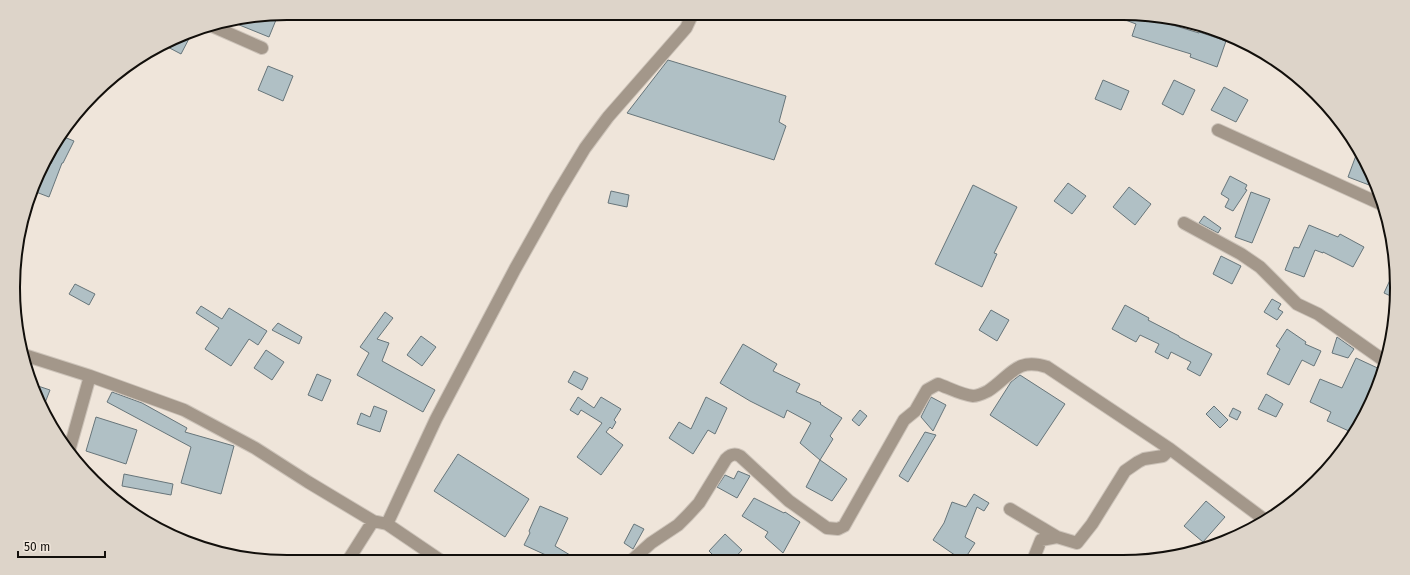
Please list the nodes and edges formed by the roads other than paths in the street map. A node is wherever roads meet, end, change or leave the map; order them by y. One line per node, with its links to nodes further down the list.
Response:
1 (690, 20): 15 (street)
2 (219, 29): 3 (street)
3 (262, 48)
4 (1218, 130): 5 (street)
5 (1376, 202)
6 (1184, 222): 8 (street)
7 (29, 357): 9 (street)
8 (1381, 358)
9 (90, 376): 10 (street); 14 (street)
10 (71, 444)
11 (1170, 449): 13 (street); 16 (street); 19 (street)
12 (1010, 509): 16 (street)
13 (1260, 516)
14 (373, 521): 15 (street); 17 (street)
15 (387, 524): 18 (street)
16 (1057, 537): 20 (street)
17 (351, 555)
18 (433, 555)
19 (638, 555)
20 (1035, 555)

